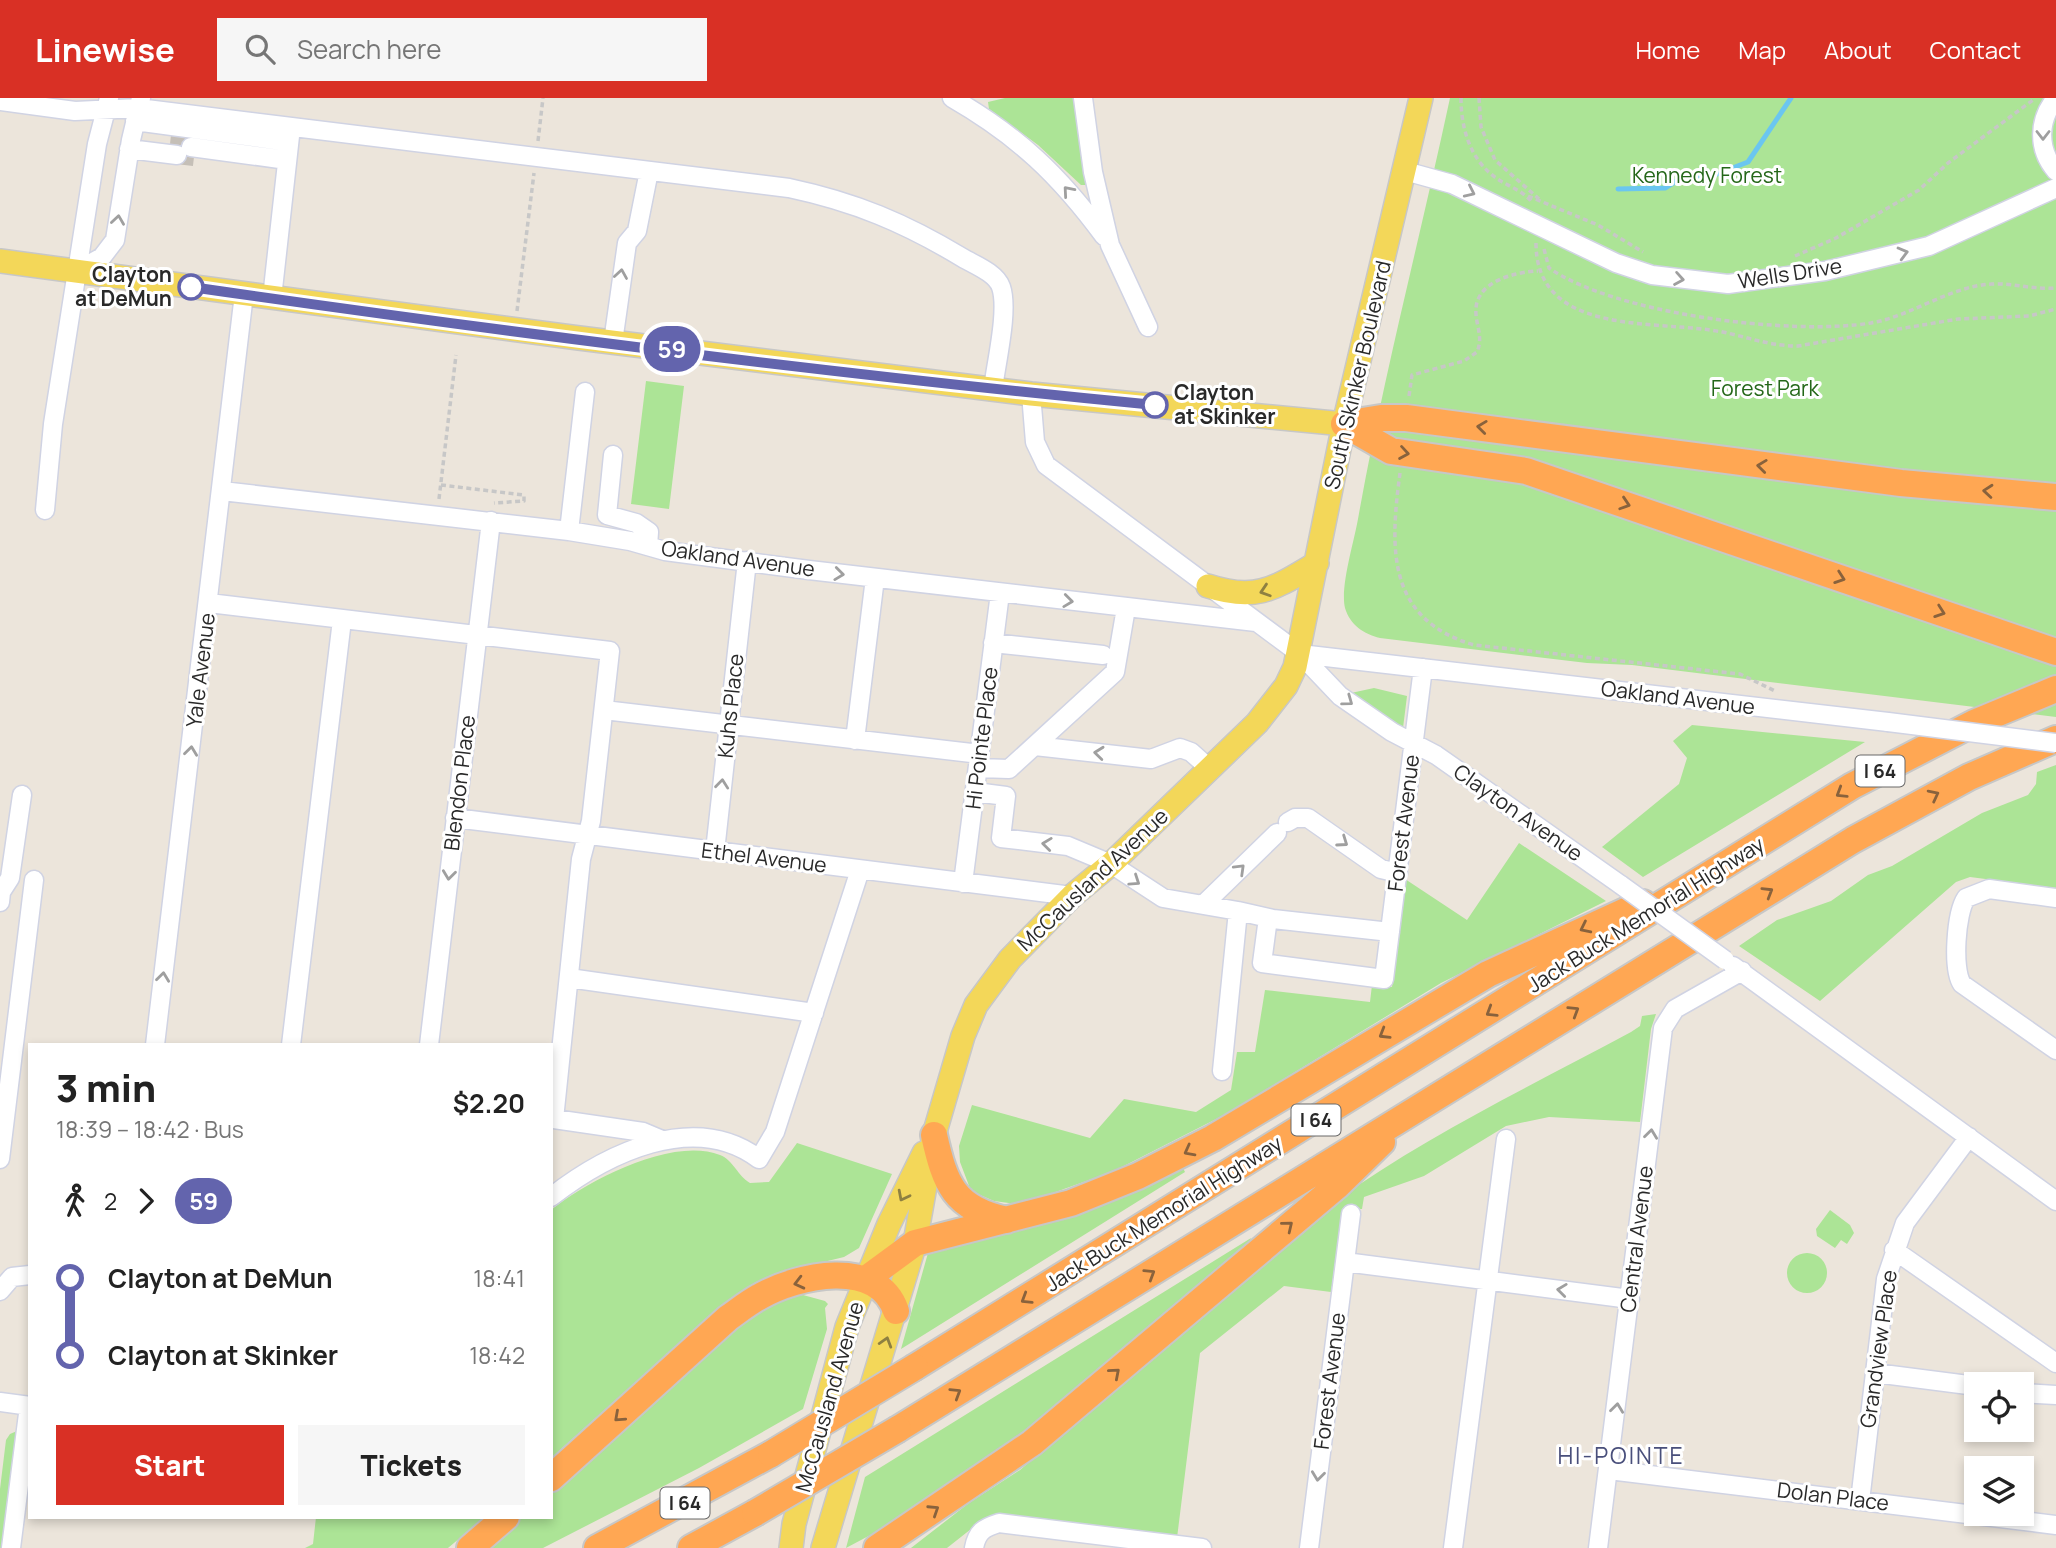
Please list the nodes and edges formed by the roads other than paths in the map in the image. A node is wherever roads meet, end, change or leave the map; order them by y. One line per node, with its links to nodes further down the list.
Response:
1 (953, 98): 13 (street, one-way to 1)
2 (1083, 98): 13 (street)
3 (1421, 98): 10 (main road, South Skinker Boulevard)
4 (2056, 98): 11 (street, one-way to 11)
5 (0, 101): 6 (street)
6 (107, 104): 7 (street); 15 (street)
7 (134, 124): 8 (street); 8 (street); 15 (street, one-way to 7)
8 (288, 150): 9 (street); 17 (street)
9 (649, 171): 19 (street, one-way to 9); 20 (street)
10 (1405, 171): 12 (street, Wells Drive, one-way to 12); 23 (main road, South Skinker Boulevard)
11 (2056, 171)
12 (2056, 188)
13 (1110, 245): 18 (street)
14 (0, 261): 15 (main road)
15 (79, 270): 16 (main road); 27 (street)
16 (244, 294): 17 (main road); 25 (street, Yale Avenue)
17 (272, 298): 19 (main road)
18 (1148, 327)
19 (613, 342): 20 (main road)
20 (993, 389): 22 (main road)
21 (585, 392): 29 (street)
22 (1031, 394): 23 (main road); 34 (street, Clayton Avenue)
23 (1344, 424): 26 (highway, one-way to 23); 32 (main road, South Skinker Boulevard); 42 (highway, one-way to 42)
24 (613, 455): 30 (street)
25 (222, 491): 28 (street, Oakland Avenue); 36 (street, Yale Avenue)
26 (2056, 497)
27 (45, 510)
28 (491, 521): 29 (street, Oakland Avenue); 40 (street, Blendon Place)
29 (569, 531): 30 (street, Oakland Avenue)
30 (648, 546): 31 (street, Oakland Avenue)
31 (747, 561): 33 (street, Oakland Avenue, one-way to 33); 48 (street, Kuhs Place)
32 (1317, 563): 34 (main road, one-way to 34); 43 (main road, South Skinker Boulevard)
33 (875, 578): 35 (street, Oakland Avenue); 49 (street)
34 (1208, 586): 39 (street, Clayton Avenue)
35 (1000, 593): 37 (street, Oakland Avenue, one-way to 37); 41 (street, Hi Pointe Place)
36 (209, 603): 38 (street); 76 (street, Yale Avenue, one-way to 36)
37 (1126, 608): 39 (street, Oakland Avenue); 52 (street)
38 (342, 620): 40 (street); 77 (street)
39 (1256, 622): 43 (street, Clayton Avenue)
40 (477, 637): 47 (street); 57 (street, Blendon Place)
41 (993, 643): 44 (street); 53 (street, Hi Pointe Place)
42 (2049, 650)
43 (1300, 654): 45 (street, Oakland Avenue); 51 (street, Clayton Avenue, one-way to 51); 54 (main road, McCausland Avenue)
44 (1103, 655)
45 (1423, 668): 50 (street, Oakland Avenue, bridge); 51 (street, Forest Avenue)
46 (2056, 689): 63 (highway, Jack Buck Memorial Highway / I 64, one-way to 63)
47 (604, 710): 48 (street); 58 (street)
48 (729, 725): 49 (street); 59 (street, Kuhs Place, one-way to 48)
49 (855, 740): 53 (street)
50 (2056, 741): 81 (highway, Jack Buck Memorial Highway / I 64, one-way to 50)
51 (1415, 743): 62 (street, Forest Avenue); 73 (street, Clayton Avenue, bridge)
52 (1035, 746): 53 (street); 54 (street, one-way to 52)
53 (979, 761): 55 (street, Hi Pointe Place)
54 (1210, 769): 60 (main road, McCausland Avenue)
55 (975, 792): 60 (street, one-way to 55); 65 (street, Hi Pointe Place)
56 (22, 794): 68 (street)
57 (455, 818): 58 (street, Ethel Avenue); 78 (street, Blendon Place, one-way to 78)
58 (588, 835): 59 (street, Ethel Avenue); 74 (street)
59 (715, 851): 61 (street, Ethel Avenue)
60 (1111, 864): 66 (main road, McCausland Avenue); 69 (street, one-way to 69)
61 (860, 870): 65 (street, Ethel Avenue); 75 (street)
62 (1398, 873): 69 (street, one-way to 62); 72 (street, Forest Avenue)
63 (1715, 873): 90 (highway, one-way to 90); 115 (highway, Jack Buck Memorial Highway / I 64, one-way to 115, bridge)
64 (34, 880): 86 (street)
65 (963, 883): 66 (street, Ethel Avenue)
66 (1072, 896): 82 (main road, McCausland Avenue)
67 (2056, 898): 79 (street)
68 (0, 902)
69 (1204, 904): 70 (street)
70 (1238, 911): 71 (street); 80 (street)
71 (1268, 918): 72 (street); 72 (street, Forest Avenue)
72 (1390, 932)
73 (1742, 971): 83 (street, Clayton Avenue); 98 (street, Central Avenue, one-way to 73)
74 (569, 978): 75 (street); 85 (street)
75 (814, 1013): 85 (street)
76 (155, 1043)
77 (291, 1043)
78 (429, 1043)
79 (2056, 1049)
80 (1222, 1071)
81 (1412, 1111): 116 (highway, Jack Buck Memorial Highway / I 64, one-way to 81, bridge); 119 (highway, one-way to 81)
82 (934, 1135): 90 (highway); 91 (main road, McCausland Avenue); 95 (main road, McCausland Avenue, one-way to 95)
83 (1969, 1137): 88 (street, Clayton Avenue); 92 (street, Grandview Place)
84 (1506, 1139): 96 (street)
85 (662, 1140): 87 (street)
86 (0, 1160)
87 (553, 1196)
88 (2056, 1200)
89 (1351, 1214): 93 (street, Forest Avenue)
90 (1009, 1220): 91 (highway)
91 (915, 1243): 95 (highway); 99 (main road, McCausland Avenue)
92 (1894, 1250): 100 (street); 101 (street, Grandview Place)
93 (1345, 1262): 96 (street); 122 (street, Forest Avenue, one-way to 122)
94 (28, 1275): 97 (street)
95 (866, 1279): 99 (highway); 109 (highway, one-way to 109); 117 (main road, McCausland Avenue)
96 (1488, 1280): 98 (street, one-way to 96); 123 (street)
97 (0, 1291)
98 (1630, 1299): 108 (street, Central Avenue, one-way to 98)
99 (896, 1311): 118 (main road, McCausland Avenue, one-way to 99)
100 (2056, 1363)
101 (1875, 1373): 102 (street); 110 (street, Grandview Place)
102 (1964, 1384)
103 (2034, 1393): 104 (street)
104 (2056, 1395)
105 (28, 1406): 106 (street)
106 (1, 1407)
107 (28, 1414): 113 (street)
108 (1609, 1470): 110 (street, Dolan Place); 124 (street, Central Avenue)
109 (553, 1476)
110 (1860, 1501): 112 (street, Dolan Place)
111 (504, 1519): 114 (highway)
112 (2056, 1525)
113 (11, 1548)
114 (470, 1548)
115 (597, 1548)
116 (691, 1548)
117 (790, 1548)
118 (823, 1548)
119 (877, 1548)
120 (974, 1548): 121 (street)
121 (1202, 1548)
122 (1309, 1548)
123 (1453, 1548)
124 (1598, 1548)

